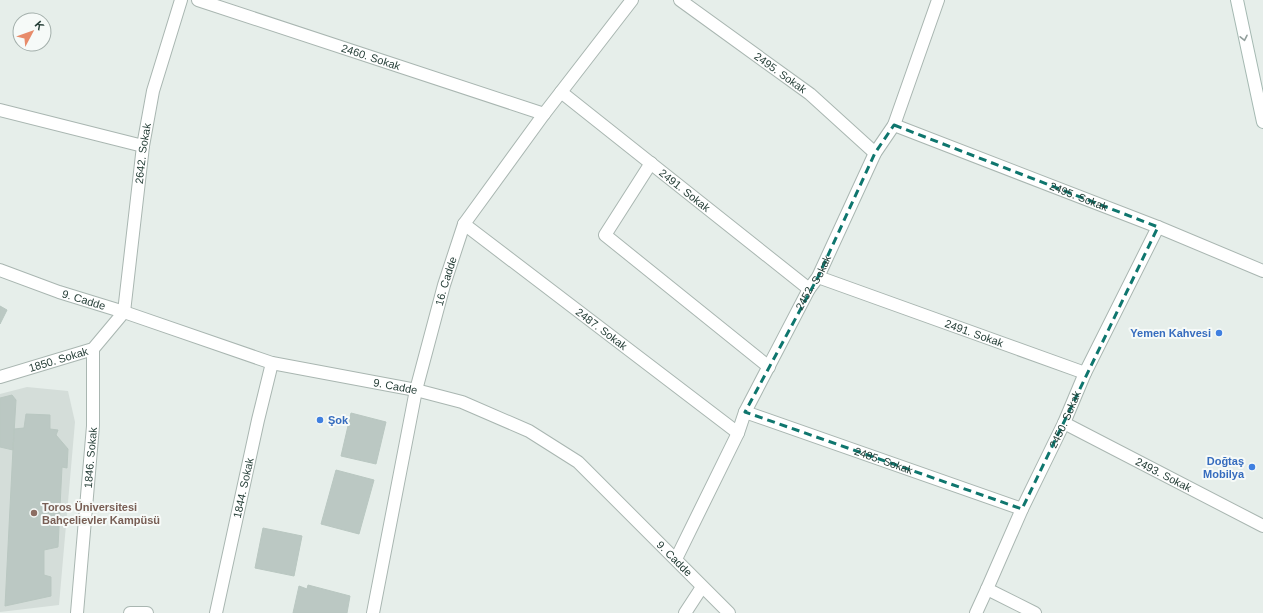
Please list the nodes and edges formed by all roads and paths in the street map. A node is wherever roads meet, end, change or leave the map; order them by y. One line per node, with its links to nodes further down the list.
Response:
1 (181, 0): 12 (street, 2642. Sokak)
2 (198, 0): 9 (street, 2460. Sokak)
3 (632, 0): 7 (street, 16. Cadde)
4 (680, 0): 13 (street, 2495. Sokak)
5 (938, 0): 11 (street, 2452. Sokak)
6 (1237, 0): 10 (street, one-way to 10)
7 (561, 92): 9 (street, 16. Cadde); 14 (street, 2491. Sokak)
8 (0, 110): 12 (street)
9 (544, 114): 15 (street, 16. Cadde)
10 (1263, 122)
11 (894, 125): 13 (street, 2452. Sokak); 16 (street, 2495. Sokak)
12 (143, 146): 21 (street, 2642. Sokak)
13 (875, 153): 19 (street, 2452. Sokak)
14 (651, 163): 20 (street, 2491. Sokak); 24 (street)
15 (464, 224): 27 (street, 16. Cadde); 30 (street, 2487. Sokak)
16 (1158, 227): 18 (street, 2495. Sokak); 25 (street, 2450. Sokak)
17 (0, 270): 21 (street, 9. Cadde)
18 (1263, 271)
19 (818, 277): 20 (street, 2452. Sokak); 25 (street, 2491. Sokak)
20 (810, 288): 24 (street, 2452. Sokak)
21 (124, 312): 22 (street, 1850. Sokak); 23 (street, 9. Cadde)
22 (93, 349): 26 (street, 1850. Sokak); 36 (street, 1846. Sokak)
23 (272, 363): 27 (street, 9. Cadde); 39 (street, 1844. Sokak)
24 (769, 368): 28 (street, 2452. Sokak)
25 (1085, 373): 29 (street, 2450. Sokak)
26 (0, 377)
27 (416, 390): 33 (street, 9. Cadde); 40 (street, 16. Cadde)
28 (745, 412): 30 (street, 2452. Sokak); 31 (street, 2485. Sokak)
29 (1064, 423): 31 (street, 2450. Sokak); 32 (street, 2493. Sokak)
30 (738, 434): 33 (street, 2452. Sokak)
31 (1022, 508): 35 (street, 2450. Sokak)
32 (1263, 526)
33 (676, 560): 34 (street, 9. Cadde)
34 (702, 587): 41 (street); 42 (street, 9. Cadde)
35 (987, 589): 43 (street, 2450. Sokak); 44 (street)
36 (77, 613)
37 (130, 613): 38 (street)
38 (147, 613)
39 (216, 613)
40 (373, 613)
41 (685, 613)
42 (729, 613)
43 (976, 613)
44 (1035, 613)

